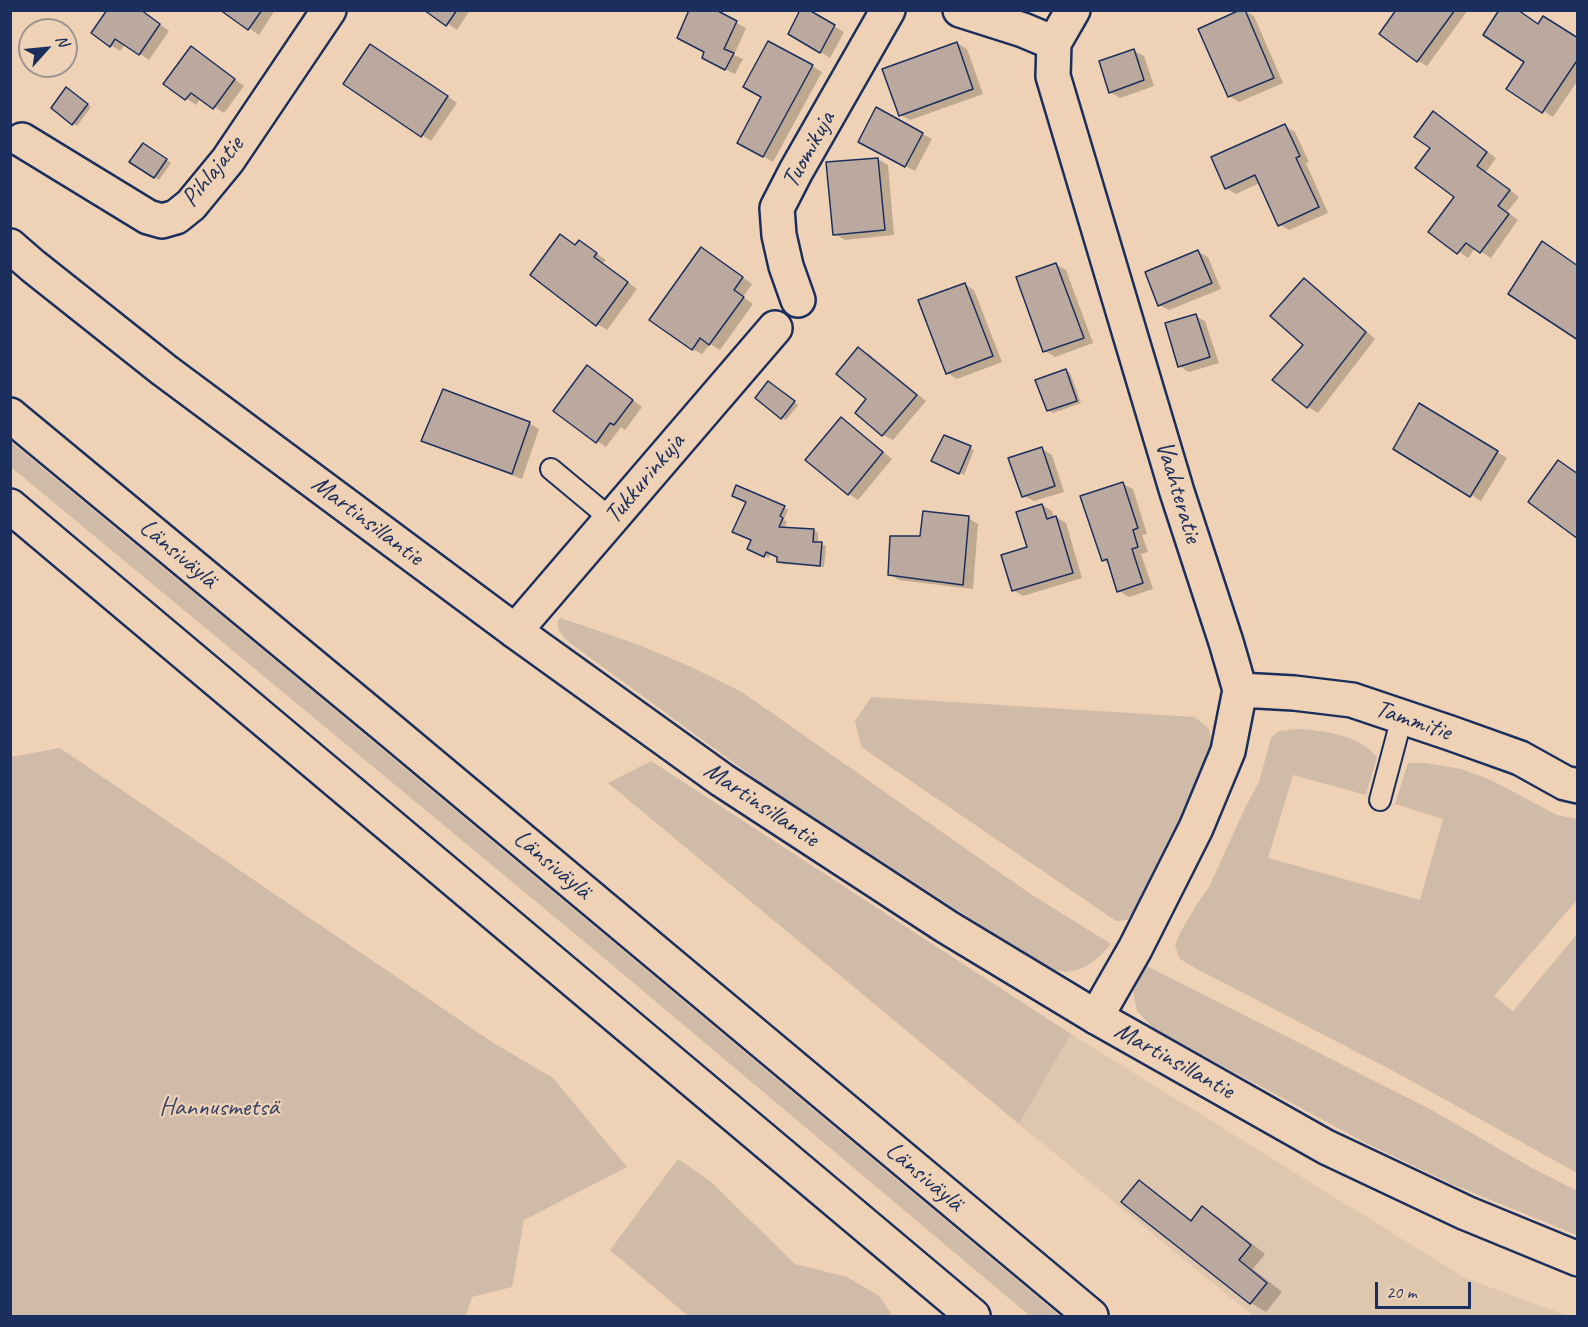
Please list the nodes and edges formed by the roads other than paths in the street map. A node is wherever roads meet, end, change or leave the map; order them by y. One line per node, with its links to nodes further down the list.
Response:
1 (329, 10): 6 (main road, Pihlajatie)
2 (888, 10): 8 (main road, Tuomikuja)
3 (960, 10): 5 (main road)
4 (1073, 10): 5 (main road)
5 (1054, 43): 15 (main road, Vaahteratie)
6 (16, 135)
7 (10, 246): 14 (main road, Martinsillantie)
8 (798, 300)
9 (775, 328): 13 (main road, Tukkurinkuja)
10 (10, 415): 22 (main road, Länsiväylä)
11 (551, 469): 13 (lane)
12 (10, 506): 21 (main road)
13 (611, 519): 14 (main road, Tukkurinkuja)
14 (515, 631): 19 (main road, Martinsillantie)
15 (1240, 690): 16 (main road, Tammitie); 19 (main road, Vaahteratie)
16 (1402, 717): 17 (main road, Tammitie); 18 (lane)
17 (1578, 786)
18 (1380, 800)
19 (1096, 1017): 20 (main road, Martinsillantie)
20 (1578, 1259)
21 (973, 1317)
22 (1091, 1317)

